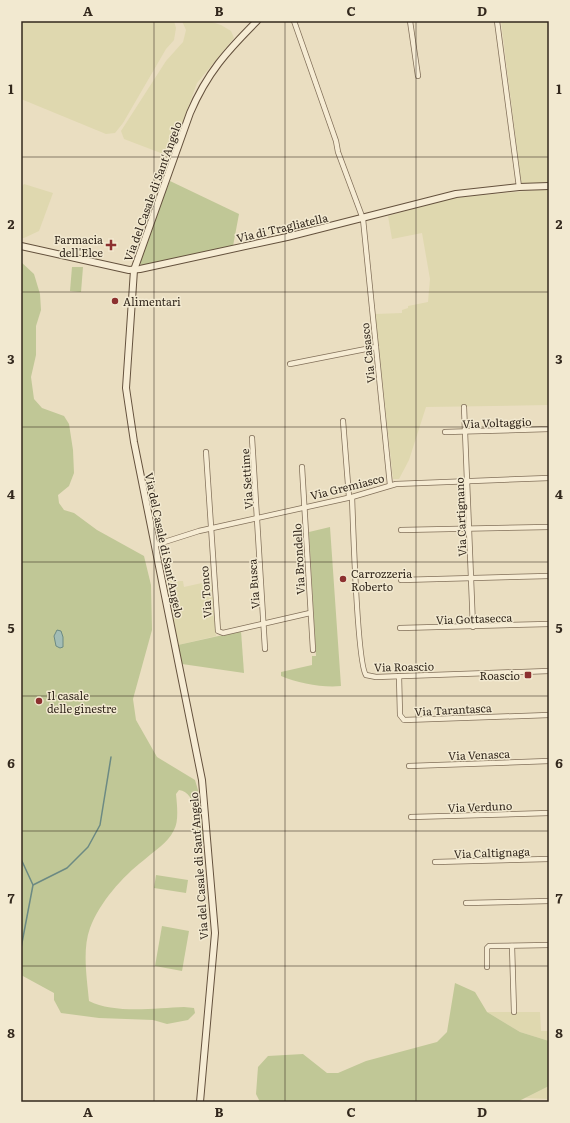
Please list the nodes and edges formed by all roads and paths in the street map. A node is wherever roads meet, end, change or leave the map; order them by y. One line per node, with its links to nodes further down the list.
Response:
1 (257, 21): 10 (main road, Via del Casale di Sant'Angelo)
2 (294, 21): 8 (street, Via Casasco)
3 (410, 21): 5 (street)
4 (497, 21): 7 (street)
5 (418, 76)
6 (549, 186): 7 (main road, Via di Tragliatella)
7 (519, 187): 8 (main road, Via di Tragliatella)
8 (362, 218): 10 (main road, Via di Tragliatella); 11 (street, Via Casasco)
9 (21, 246): 10 (main road, Via di Tragliatella)
10 (134, 270): 31 (main road, Via del Casale di Sant'Angelo)
11 (376, 347): 12 (street); 23 (street, Via Casasco)
12 (290, 364)
13 (464, 407): 17 (street, Via Cartignano)
14 (343, 421): 24 (street, Via Roascio)
15 (549, 429): 17 (street, Via Voltaggio)
16 (444, 432): 17 (street, Via Voltaggio)
17 (465, 432): 22 (street, Via Cartignano)
18 (252, 438): 26 (street, Via Settime)
19 (206, 452): 28 (street)
20 (302, 467): 25 (street, Via Brondello)
21 (549, 478): 22 (street, Via Gremiasco)
22 (468, 480): 23 (street, Via Gremiasco); 29 (street, Via Cartignano)
23 (390, 485): 24 (street, Via Gremiasco)
24 (350, 497): 25 (street, Via Gremiasco); 43 (street, Via Roascio)
25 (305, 506): 26 (street, Via Gremiasco); 35 (street, Via Brondello)
26 (257, 517): 28 (street, Via Gremiasco); 36 (street, Via Busca)
27 (549, 527): 29 (street)
28 (210, 528): 31 (street, Via Gremiasco); 36 (street, Via Tonco)
29 (470, 529): 30 (street); 33 (street, Via Cartignano)
30 (401, 530)
31 (155, 545): 57 (main road, Via del Casale di Sant'Angelo)
32 (549, 576): 33 (street)
33 (471, 578): 34 (street); 38 (street, Via Cartignano)
34 (401, 580)
35 (310, 613): 36 (street, Via Tonco); 41 (street, Via Brondello)
36 (264, 624): 40 (street, Via Busca)
37 (549, 624): 38 (street, Via Gottasecca)
38 (473, 627): 39 (street, Via Gottasecca)
39 (400, 628)
40 (265, 649)
41 (313, 650)
42 (549, 671): 43 (street, Via Roascio)
43 (399, 676): 44 (street, Via Tarantasca)
44 (549, 715)
45 (549, 761): 46 (street, Via Venasca)
46 (410, 766)
47 (549, 813): 48 (street, Via Verduno)
48 (411, 817)
49 (549, 859): 50 (street, Via Caltignaga)
50 (436, 862)
51 (549, 901): 52 (street)
52 (466, 903)
53 (549, 945): 54 (street)
54 (512, 946): 55 (street); 56 (street)
55 (487, 967)
56 (514, 1012)
57 (200, 1102)

